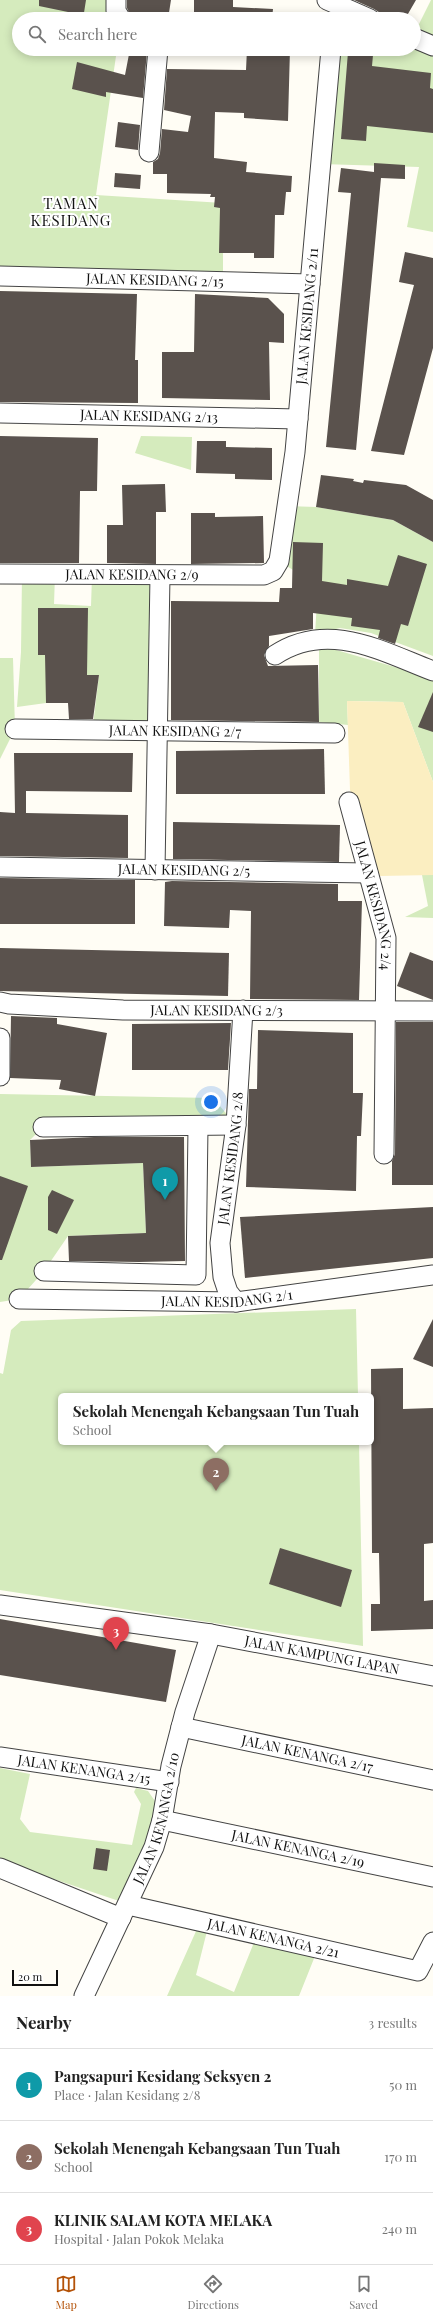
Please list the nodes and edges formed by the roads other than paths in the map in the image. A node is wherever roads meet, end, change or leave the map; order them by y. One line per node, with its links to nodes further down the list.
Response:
1 (116, 0): 3 (street)
2 (332, 8): 4 (street)
3 (117, 12)
4 (346, 12)
5 (421, 41): 6 (street)
6 (433, 46)
7 (157, 56): 9 (street)
8 (331, 56): 11 (street, JALAN KESIDANG 2/11)
9 (149, 152)
10 (0, 276): 11 (street, JALAN KESIDANG 2/15)
11 (310, 284): 13 (street, JALAN KESIDANG 2/11)
12 (0, 413): 13 (street, JALAN KESIDANG 2/13)
13 (298, 419): 15 (street, JALAN KESIDANG 2/11)
14 (0, 574): 16 (street, JALAN KESIDANG 2/9)
15 (264, 575): 16 (street, JALAN KESIDANG 2/9)
16 (160, 576): 20 (street)
17 (275, 655): 18 (street)
18 (433, 671)
19 (14, 729): 20 (street, JALAN KESIDANG 2/7)
20 (158, 731): 21 (street, JALAN KESIDANG 2/7); 24 (street)
21 (335, 733)
22 (349, 802): 25 (street, JALAN KESIDANG 2/4)
23 (0, 867): 24 (street, JALAN KESIDANG 2/5)
24 (155, 870): 25 (street, JALAN KESIDANG 2/5)
25 (368, 873): 28 (street, JALAN KESIDANG 2/4)
26 (0, 1002): 27 (street, JALAN KESIDANG 2/3)
27 (243, 1010): 28 (street, JALAN KESIDANG 2/3); 32 (street, JALAN KESIDANG 2/8)
28 (386, 1011): 29 (street, JALAN KESIDANG 2/3); 35 (street, JALAN KESIDANG 2/4)
29 (433, 1011)
30 (0, 1038): 31 (street)
31 (0, 1076)
32 (236, 1125): 34 (street); 39 (street, JALAN KESIDANG 2/8)
33 (43, 1127): 34 (street)
34 (198, 1127): 36 (street)
35 (384, 1154)
36 (44, 1271)
37 (433, 1275): 39 (street, JALAN KESIDANG 2/1)
38 (19, 1299): 39 (street, JALAN KESIDANG 2/1)
39 (236, 1302)
40 (0, 1605): 41 (street, JALAN KAMPUNG LAPAN)
41 (211, 1634): 42 (street, JALAN KAMPUNG LAPAN); 43 (street, JALAN KENANGA 2/10)
42 (433, 1676)
43 (181, 1727): 45 (street, JALAN KENANGA 2/17); 46 (street, JALAN KENANGA 2/10)
44 (0, 1757): 46 (street, JALAN KENANGA 2/15)
45 (433, 1780)
46 (169, 1782): 47 (street, JALAN KENANGA 2/10)
47 (162, 1820): 49 (street, JALAN KENANGA 2/19); 50 (street, JALAN KENANGA 2/10)
48 (0, 1868): 50 (street, JALAN KENANGA 2/21)
49 (433, 1877)
50 (124, 1911): 51 (street, JALAN KENANGA 2/21); 52 (street, JALAN KENANGA 2/10)
51 (432, 1949)
52 (84, 1996)

